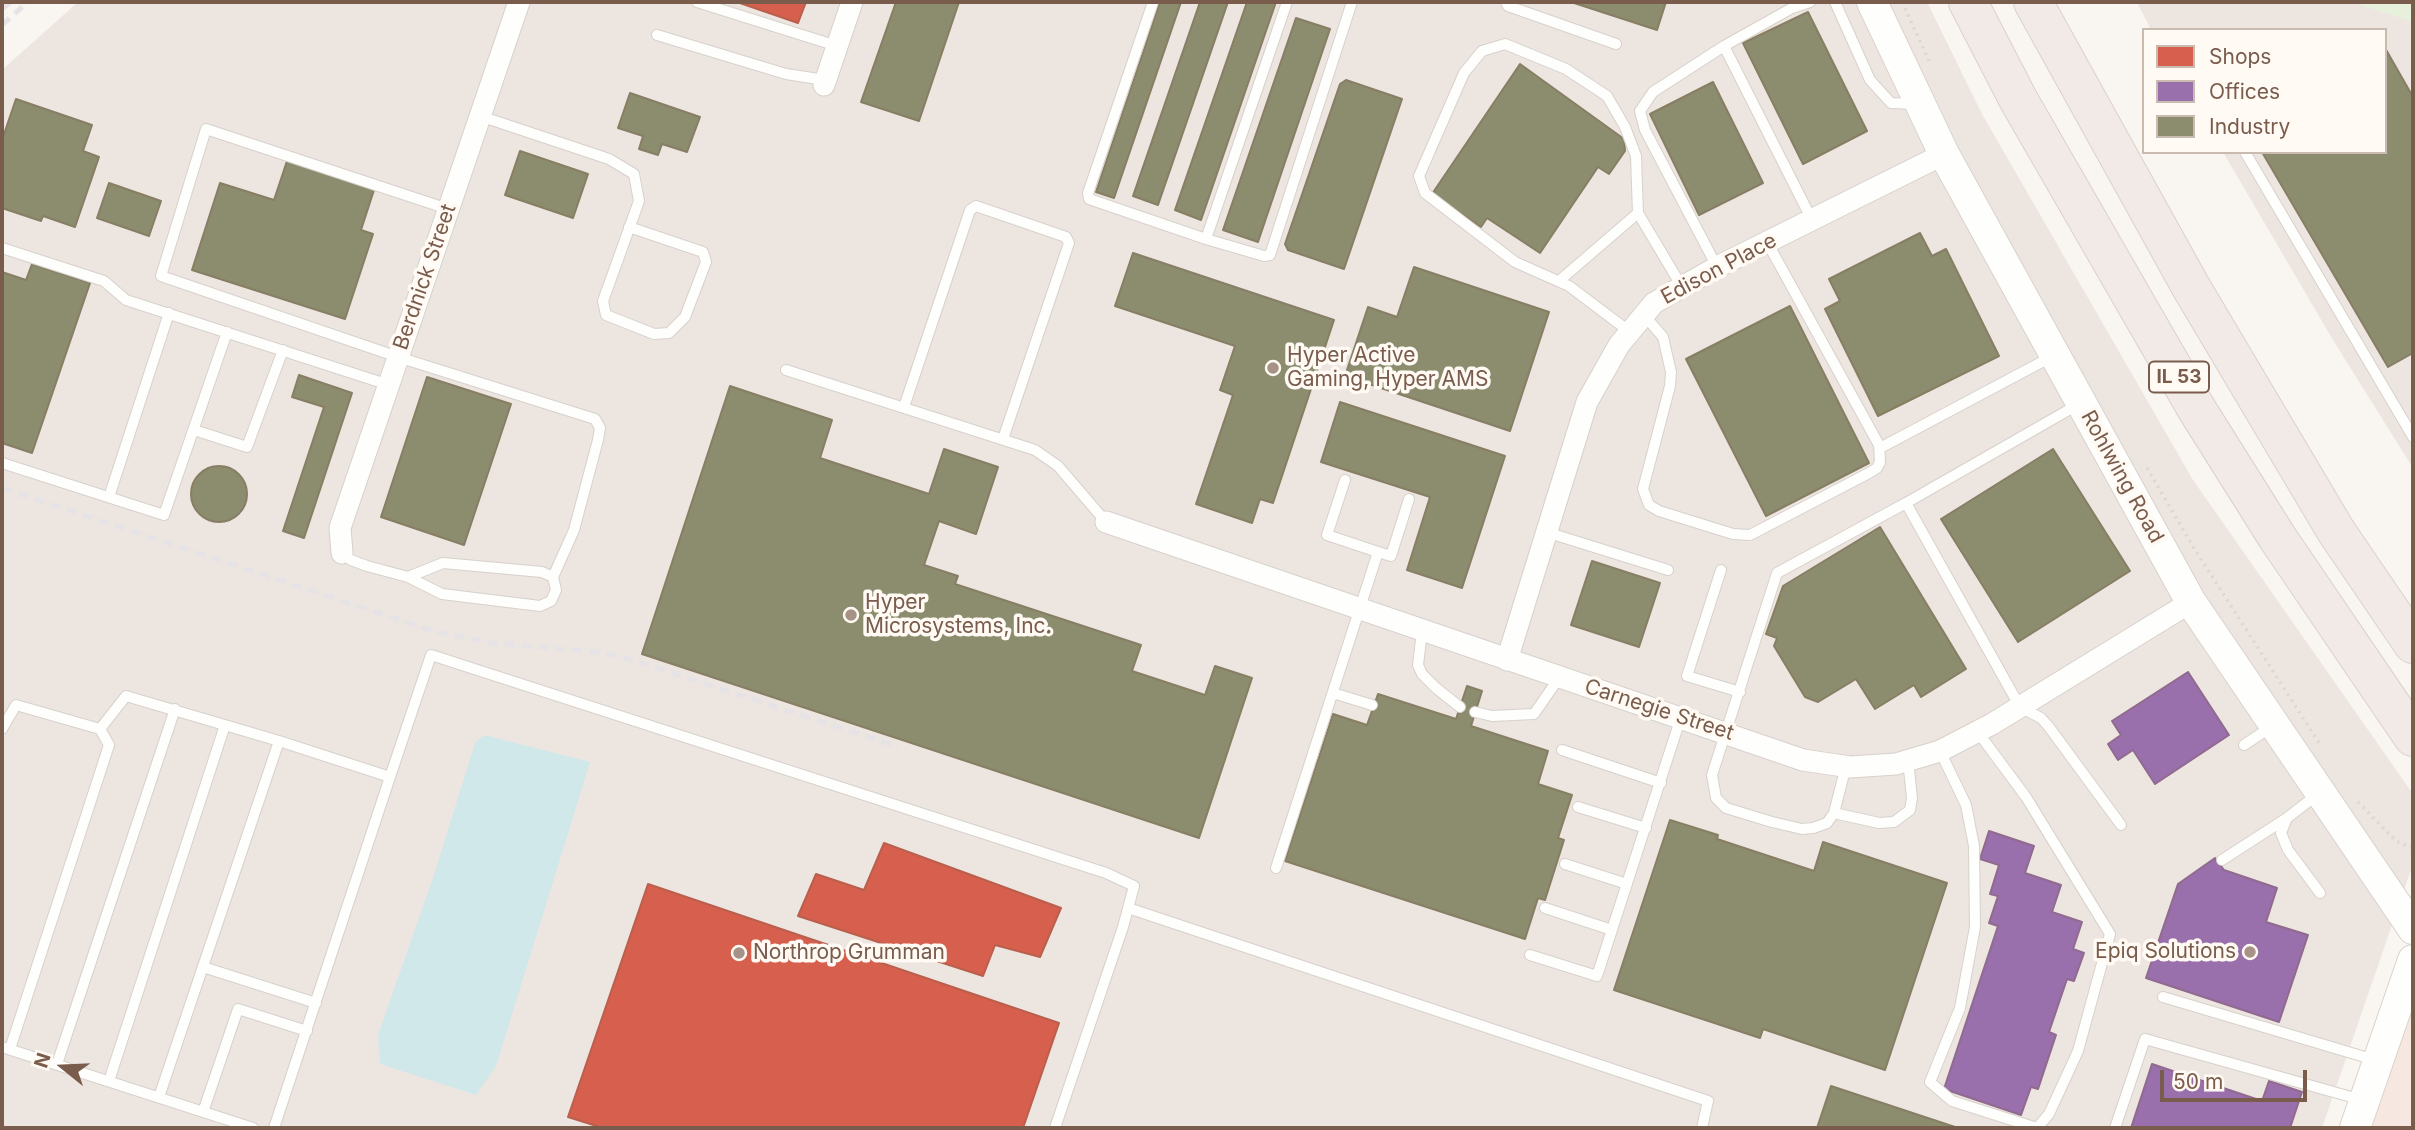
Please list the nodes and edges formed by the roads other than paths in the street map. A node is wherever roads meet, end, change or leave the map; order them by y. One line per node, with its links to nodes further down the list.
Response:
1 (519, 2): 19 (street, Berdnick Street)
2 (697, 2): 15 (lane)
3 (852, 2): 15 (street)
4 (1153, 2): 26 (lane)
5 (1287, 2): 26 (lane)
6 (1352, 2): 26 (lane)
7 (1506, 2): 14 (lane)
8 (1810, 2): 16 (lane)
9 (1835, 2): 18 (lane)
10 (1872, 2): 18 (main road, Rohlwing Road)
11 (1968, 2): 80 (highway, IL 53)
12 (2033, 2): 63 (highway, IL 53)
13 (657, 35): 17 (lane)
14 (1616, 44)
15 (837, 46): 17 (street)
16 (1724, 46): 24 (lane); 29 (lane)
17 (825, 83)
18 (1921, 104): 20 (main road, Rohlwing Road)
19 (480, 116): 22 (street, Berdnick Street); 25 (lane)
20 (1944, 154): 24 (street, Edison Place); 37 (main road, Rohlwing Road)
21 (2246, 154): 44 (lane)
22 (448, 209): 38 (street, Berdnick Street); 38 (lane)
23 (1638, 214): 30 (lane); 30 (lane); 31 (lane)
24 (1812, 220): 27 (street, Edison Place)
25 (629, 227): 25 (lane)
26 (1206, 239)
27 (1767, 242): 29 (street, Edison Place); 46 (lane)
28 (2, 248): 32 (lane)
29 (1717, 267): 31 (street, Edison Place)
30 (1559, 281): 35 (lane)
31 (1682, 287): 33 (street, Edison Place)
32 (169, 313): 34 (lane); 49 (lane)
33 (1644, 315): 35 (street, Edison Place); 46 (lane)
34 (228, 332): 36 (lane); 43 (lane)
35 (1630, 332): 53 (street, Edison Place)
36 (283, 350): 40 (lane); 43 (lane)
37 (2055, 355): 41 (main road, Rohlwing Road); 46 (lane)
38 (398, 357): 40 (street, Berdnick Street); 59 (lane)
39 (786, 369): 42 (lane)
40 (389, 385): 55 (street, Berdnick Street)
41 (2081, 403): 51 (lane); 60 (main road, Rohlwing Road)
42 (904, 407): 45 (lane); 45 (lane)
43 (194, 430): 49 (lane)
44 (2413, 437)
45 (1003, 439): 52 (lane)
46 (1880, 448)
47 (2, 463): 49 (lane)
48 (1345, 480): 54 (lane)
49 (109, 497)
50 (1409, 499): 54 (lane)
51 (1906, 503): 67 (lane); 70 (lane)
52 (1106, 522): 61 (street, Carnegie Street)
53 (1546, 531): 56 (lane); 64 (street, Edison Place)
54 (1378, 552): 61 (lane)
55 (342, 553): 58 (lane)
56 (1668, 570)
57 (1721, 570): 67 (lane)
58 (408, 577): 59 (lane); 59 (lane)
59 (553, 577)
60 (2191, 603): 70 (street, Carnegie Street); 74 (main road, Rohlwing Road)
61 (1359, 610): 62 (street, Carnegie Street); 66 (lane)
62 (1422, 632): 64 (street, Carnegie Street); 69 (lane)
63 (2413, 644)
64 (1507, 660): 65 (street, Carnegie Street)
65 (1559, 678): 72 (lane); 73 (street, Carnegie Street)
66 (1333, 692): 68 (lane); 97 (lane)
67 (1740, 692): 79 (lane)
68 (1372, 705)
69 (1460, 707)
70 (2020, 707): 78 (street, Carnegie Street); 93 (lane)
71 (175, 709): 75 (lane); 77 (lane); 112 (lane)
72 (1475, 712)
73 (1681, 717): 79 (street, Carnegie Street); 88 (lane)
74 (2274, 724): 82 (lane); 89 (main road, Rohlwing Road)
75 (225, 725): 81 (lane); 113 (lane)
76 (2, 729): 77 (lane)
77 (100, 729): 110 (lane)
78 (1977, 731): 84 (street, Carnegie Street); 84 (lane)
79 (1725, 732): 86 (street, Carnegie Street); 91 (lane)
80 (2413, 737)
81 (279, 741): 87 (lane); 106 (lane)
82 (2245, 745)
83 (1563, 750): 88 (lane)
84 (1940, 751): 85 (street, Carnegie Street)
85 (1908, 760): 86 (street, Carnegie Street); 91 (lane)
86 (1846, 766): 91 (lane)
87 (390, 777): 100 (lane); 108 (lane)
88 (1661, 783): 94 (lane)
89 (2320, 792): 92 (lane); 102 (main road, Rohlwing Road)
90 (1578, 807): 94 (lane)
91 (1834, 813)
92 (2287, 818): 95 (lane); 99 (lane)
93 (2121, 825)
94 (1646, 828): 98 (lane)
95 (2222, 860)
96 (1565, 864): 98 (lane)
97 (1276, 868)
98 (1627, 884): 103 (lane)
99 (2319, 893)
100 (1128, 908): 119 (lane); 120 (lane)
101 (1545, 908): 103 (lane)
102 (2413, 929)
103 (1612, 930): 104 (lane)
104 (1530, 956)
105 (2413, 960): 111 (main road)
106 (203, 967): 108 (lane); 114 (lane)
107 (2163, 997): 111 (lane)
108 (316, 1003): 109 (lane)
109 (307, 1031): 115 (lane); 118 (lane)
110 (6, 1048): 112 (lane)
111 (2378, 1061): 116 (main road)
112 (57, 1064): 113 (lane)
113 (109, 1081): 114 (lane)
114 (159, 1097): 115 (lane)
115 (203, 1112): 117 (lane)
116 (2360, 1115): 121 (lane)
117 (253, 1128)
118 (274, 1128)
119 (1055, 1128)
120 (1702, 1128)
121 (2115, 1128)

